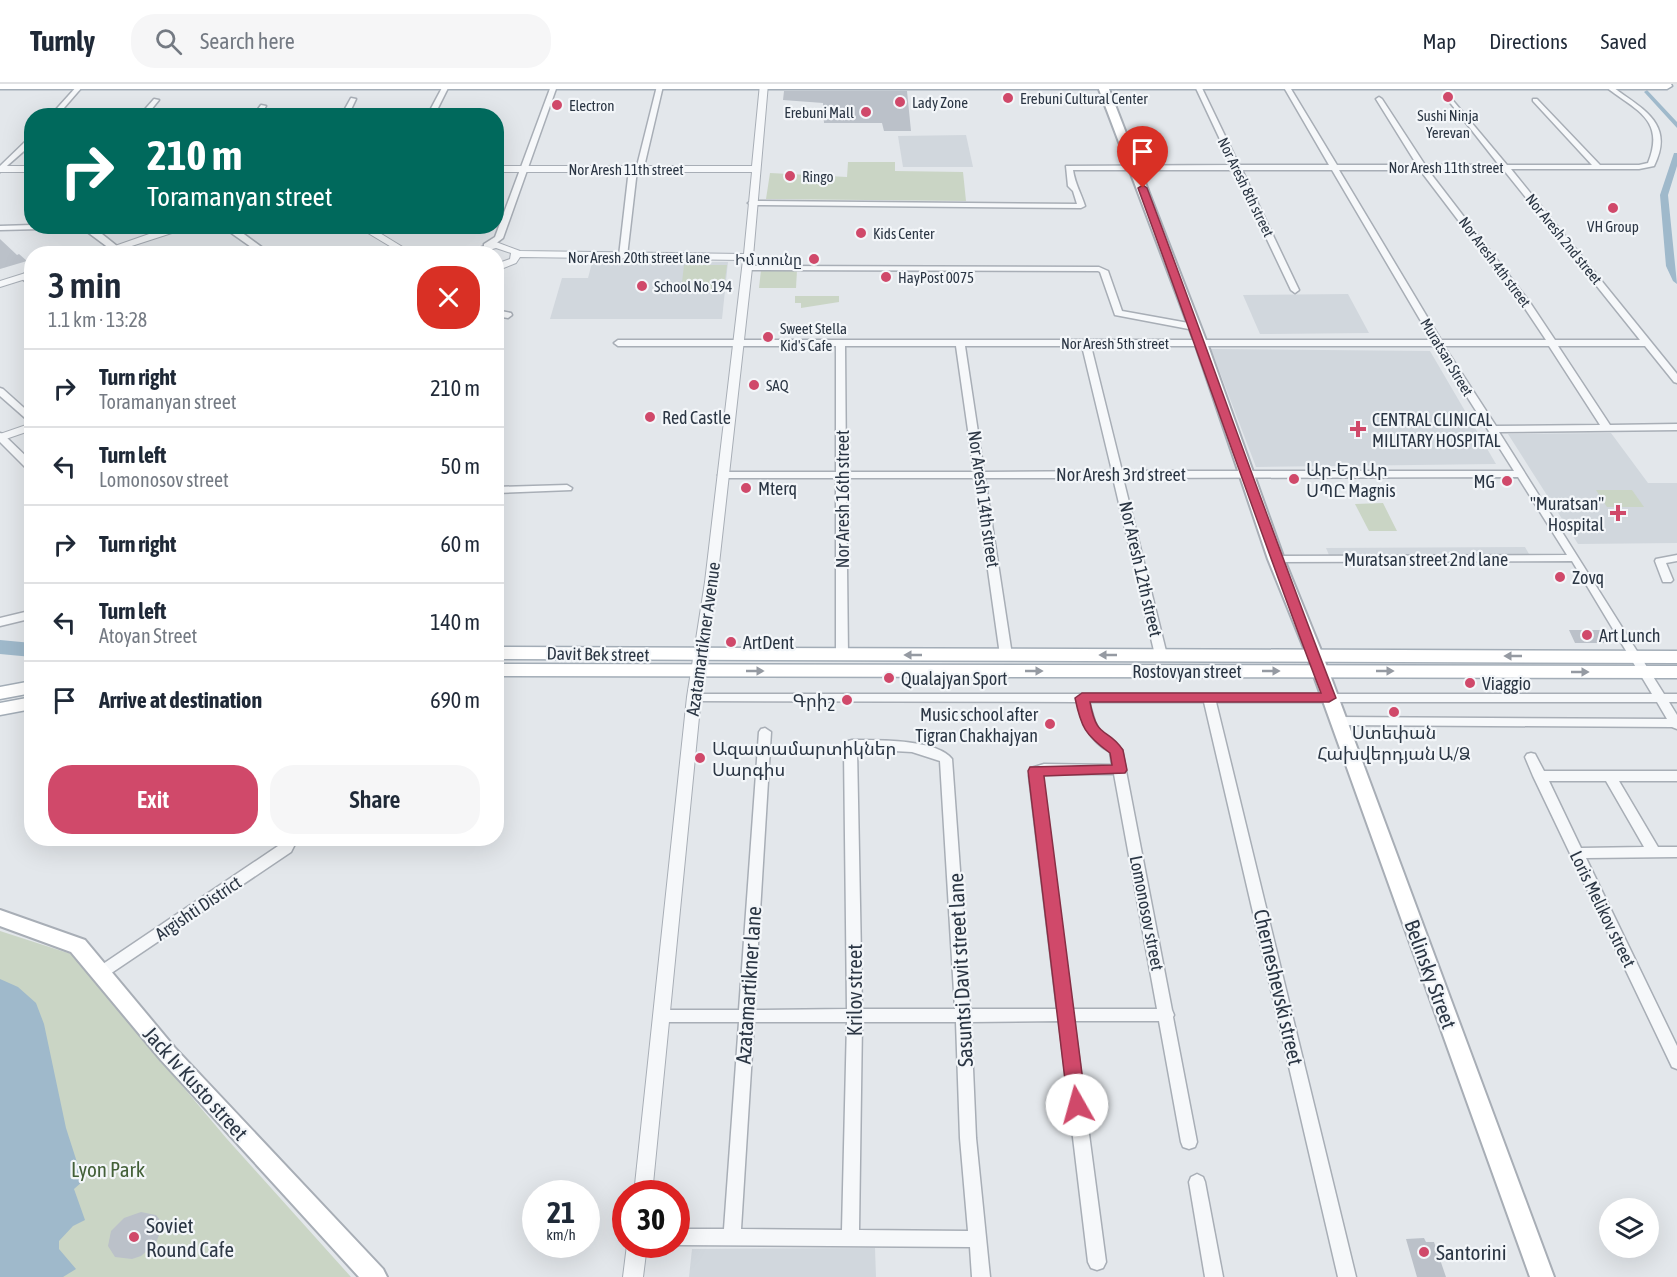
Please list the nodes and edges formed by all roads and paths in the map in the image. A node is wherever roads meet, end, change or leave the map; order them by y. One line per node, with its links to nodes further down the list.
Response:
1 (446, 85): 9 (main road); 10 (main road); 22 (street)
2 (764, 85): 3 (main road); 11 (main road); 35 (street, Azatamartikner Avenue)
3 (926, 85): 4 (main road)
4 (1103, 85): 5 (main road); 29 (main road, Belinsky Street)
5 (1198, 85): 6 (main road); 24 (street, Nor Aresh 8th street)
6 (1286, 85): 12 (main road); 25 (street, Muratsan Street)
7 (1649, 85): 13 (main road); 14 (main road)
8 (0, 86): 9 (main road)
9 (81, 86): 19 (street)
10 (554, 86): 11 (main road); 33 (street)
11 (660, 86): 34 (street)
12 (1376, 86): 13 (main road); 26 (street, Nor Aresh 4th street)
13 (1608, 86): 28 (street, Nor Aresh 11th street)
14 (1669, 89)
15 (353, 99): 21 (street)
16 (1450, 99): 27 (street, Nor Aresh 2nd street)
17 (156, 100): 20 (street)
18 (1535, 100): 28 (street)
19 (60, 108)
20 (148, 108)
21 (348, 108)
22 (434, 108)
23 (24, 147): 30 (street)
24 (1237, 167): 25 (street, Nor Aresh 11th street); 29 (street, Nor Aresh 11th street); 56 (street, Nor Aresh 8th street)
25 (1333, 167): 26 (street, Nor Aresh 11th street); 66 (street, Muratsan Street)
26 (1422, 167): 27 (street, Nor Aresh 11th street); 67 (street, Nor Aresh 4th street)
27 (1506, 167): 28 (street, Nor Aresh 11th street); 68 (street, Nor Aresh 2nd street)
28 (1598, 167)
29 (1135, 168): 36 (street, Nor Aresh 11th street); 59 (main road, Belinsky Street)
30 (0, 169): 31 (street)
31 (24, 169)
32 (504, 169): 33 (street, Nor Aresh 11th street)
33 (523, 169): 34 (street, Nor Aresh 11th street); 43 (street)
34 (633, 169): 35 (street, Nor Aresh 11th street); 49 (street)
35 (756, 169): 36 (street, Azatamartikner Avenue)
36 (752, 203): 51 (street, Azatamartikner Avenue)
37 (24, 227): 38 (street)
38 (0, 228)
39 (97, 234): 44 (street)
40 (161, 234): 45 (street)
41 (239, 234): 46 (street)
42 (380, 234): 47 (street)
43 (502, 242): 48 (street); 50 (street)
44 (114, 246)
45 (130, 246)
46 (256, 246)
47 (398, 246)
48 (487, 246)
49 (623, 256): 50 (street, Nor Aresh 20th street lane); 51 (street, Nor Aresh 20th street lane)
50 (515, 257): 52 (street, Nor Aresh 20th street lane)
51 (748, 257): 53 (street, Azatamartikner Avenue)
52 (504, 263)
53 (747, 268): 59 (street); 61 (street, Azatamartikner Avenue)
54 (24, 277): 55 (street)
55 (0, 284)
56 (1295, 290)
57 (504, 314): 58 (street)
58 (508, 315)
59 (1194, 327): 65 (main road, Belinsky Street)
60 (618, 343): 61 (street, Nor Aresh 5th street)
61 (738, 343): 62 (street, Nor Aresh 5th street); 81 (street, Azatamartikner Avenue)
62 (840, 343): 63 (street, Nor Aresh 5th street); 82 (street, Nor Aresh 16th street)
63 (960, 343): 64 (street, Nor Aresh 5th street); 83 (street, Nor Aresh 14th street)
64 (1086, 343): 65 (street, Nor Aresh 5th street); 79 (street, Nor Aresh 12th street)
65 (1201, 343): 66 (street, Nor Aresh 5th street); 78 (main road, Belinsky Street)
66 (1438, 343): 67 (street, Nor Aresh 5th street); 75 (street, Muratsan Street)
67 (1550, 343): 68 (street, Nor Aresh 5th street); 73 (street, Nor Aresh 4th street)
68 (1647, 343): 69 (street, Nor Aresh 2nd street)
69 (1677, 380)
70 (0, 391): 71 (street)
71 (24, 414)
72 (1677, 427): 73 (street)
73 (1607, 428): 75 (street)
74 (24, 429): 76 (street)
75 (1492, 429): 80 (street, Muratsan Street)
76 (1, 437): 77 (street)
77 (24, 460)
78 (1246, 473): 79 (street, Nor Aresh 3rd street); 80 (street, Nor Aresh 3rd street); 88 (main road, Belinsky Street)
79 (1119, 474): 83 (street, Nor Aresh 3rd street); 95 (street, Nor Aresh 12th street)
80 (1520, 474): 86 (street, Muratsan Street)
81 (723, 475): 82 (street, Nor Aresh 3rd street); 97 (street, Azatamartikner Avenue)
82 (843, 475): 83 (street, Nor Aresh 3rd street); 93 (street, Nor Aresh 16th street)
83 (981, 475): 94 (street, Nor Aresh 14th street)
84 (567, 488): 85 (street)
85 (504, 490)
86 (1575, 558): 88 (street, Muratsan street 2nd lane); 99 (street, Muratsan Street)
87 (1677, 558): 89 (street)
88 (1276, 560): 98 (main road, Belinsky Street)
89 (1667, 580)
90 (24, 616): 91 (street)
91 (0, 622)
92 (504, 653): 97 (main road, Davit Bek street)
93 (842, 655): 94 (main road, Rostovyan street, one-way to 93); 97 (main road, Rostovyan street)
94 (1006, 655): 95 (main road, Rostovyan street, one-way to 94)
95 (1161, 655): 98 (main road, Rostovyan street)
96 (1677, 657): 99 (main road, Rostovyan street)
97 (698, 663): 98 (main road, Rostovyan street, one-way to 98); 100 (main road, Davit Bek street); 104 (street, Azatamartikner Avenue)
98 (1317, 663): 99 (main road, Rostovyan street); 107 (main road, Belinsky Street)
99 (1639, 664): 101 (main road, Rostovyan street); 109 (street)
100 (504, 670)
101 (1677, 672)
102 (24, 688): 103 (main road)
103 (0, 693)
104 (694, 697): 106 (street); 133 (street, Azatamartikner Avenue)
105 (1209, 697): 106 (street); 107 (street); 149 (street, Cherneshevski street)
106 (1082, 698): 119 (street, Lomonosov street)
107 (1329, 698): 108 (street); 113 (main road, Belinsky Street)
108 (1461, 698): 109 (street); 114 (street)
109 (1660, 698): 110 (street); 115 (street)
110 (1677, 698)
111 (24, 704): 112 (main road)
112 (0, 709)
113 (1338, 721): 114 (street); 150 (main road, Belinsky Street)
114 (1473, 722): 115 (street)
115 (1676, 724)
116 (765, 732): 134 (street, Azatamartikner lane)
117 (852, 744): 129 (street, Krilov street); 130 (street, Sasuntsi Davit street lane)
118 (1531, 757): 120 (street, Loris Melikov street)
119 (1120, 770): 131 (street); 132 (street, Lomonosov street)
120 (1539, 776): 121 (street); 126 (street, Loris Melikov street)
121 (1610, 776): 122 (street); 124 (street)
122 (1677, 776)
123 (287, 846): 128 (street, Argishti District)
124 (1654, 852): 125 (street); 126 (street)
125 (1677, 852)
126 (1576, 853): 135 (street, Loris Melikov street)
127 (0, 918): 128 (main road, Jack Iv Kusto street)
128 (99, 974): 145 (main road, Jack Iv Kusto street)
129 (855, 1014): 130 (street); 134 (street); 140 (street, Krilov street)
130 (963, 1015): 131 (street); 142 (street, Sasuntsi Davit street lane)
131 (1066, 1015): 132 (street); 144 (street)
132 (1167, 1015): 136 (street, Lomonosov street)
133 (662, 1016): 134 (street); 137 (street, Azatamartikner Avenue)
134 (746, 1016): 141 (street, Azatamartikner lane)
135 (1677, 1062)
136 (1190, 1142)
137 (644, 1180)
138 (1197, 1182): 148 (street)
139 (690, 1237): 141 (street)
140 (850, 1237): 141 (street); 142 (street)
141 (732, 1238)
142 (978, 1239): 147 (street, Sasuntsi Davit street lane)
143 (635, 1258): 146 (street)
144 (1097, 1262)
145 (375, 1277)
146 (633, 1277)
147 (981, 1277)
148 (1214, 1277)
149 (1347, 1277)
150 (1542, 1277)

